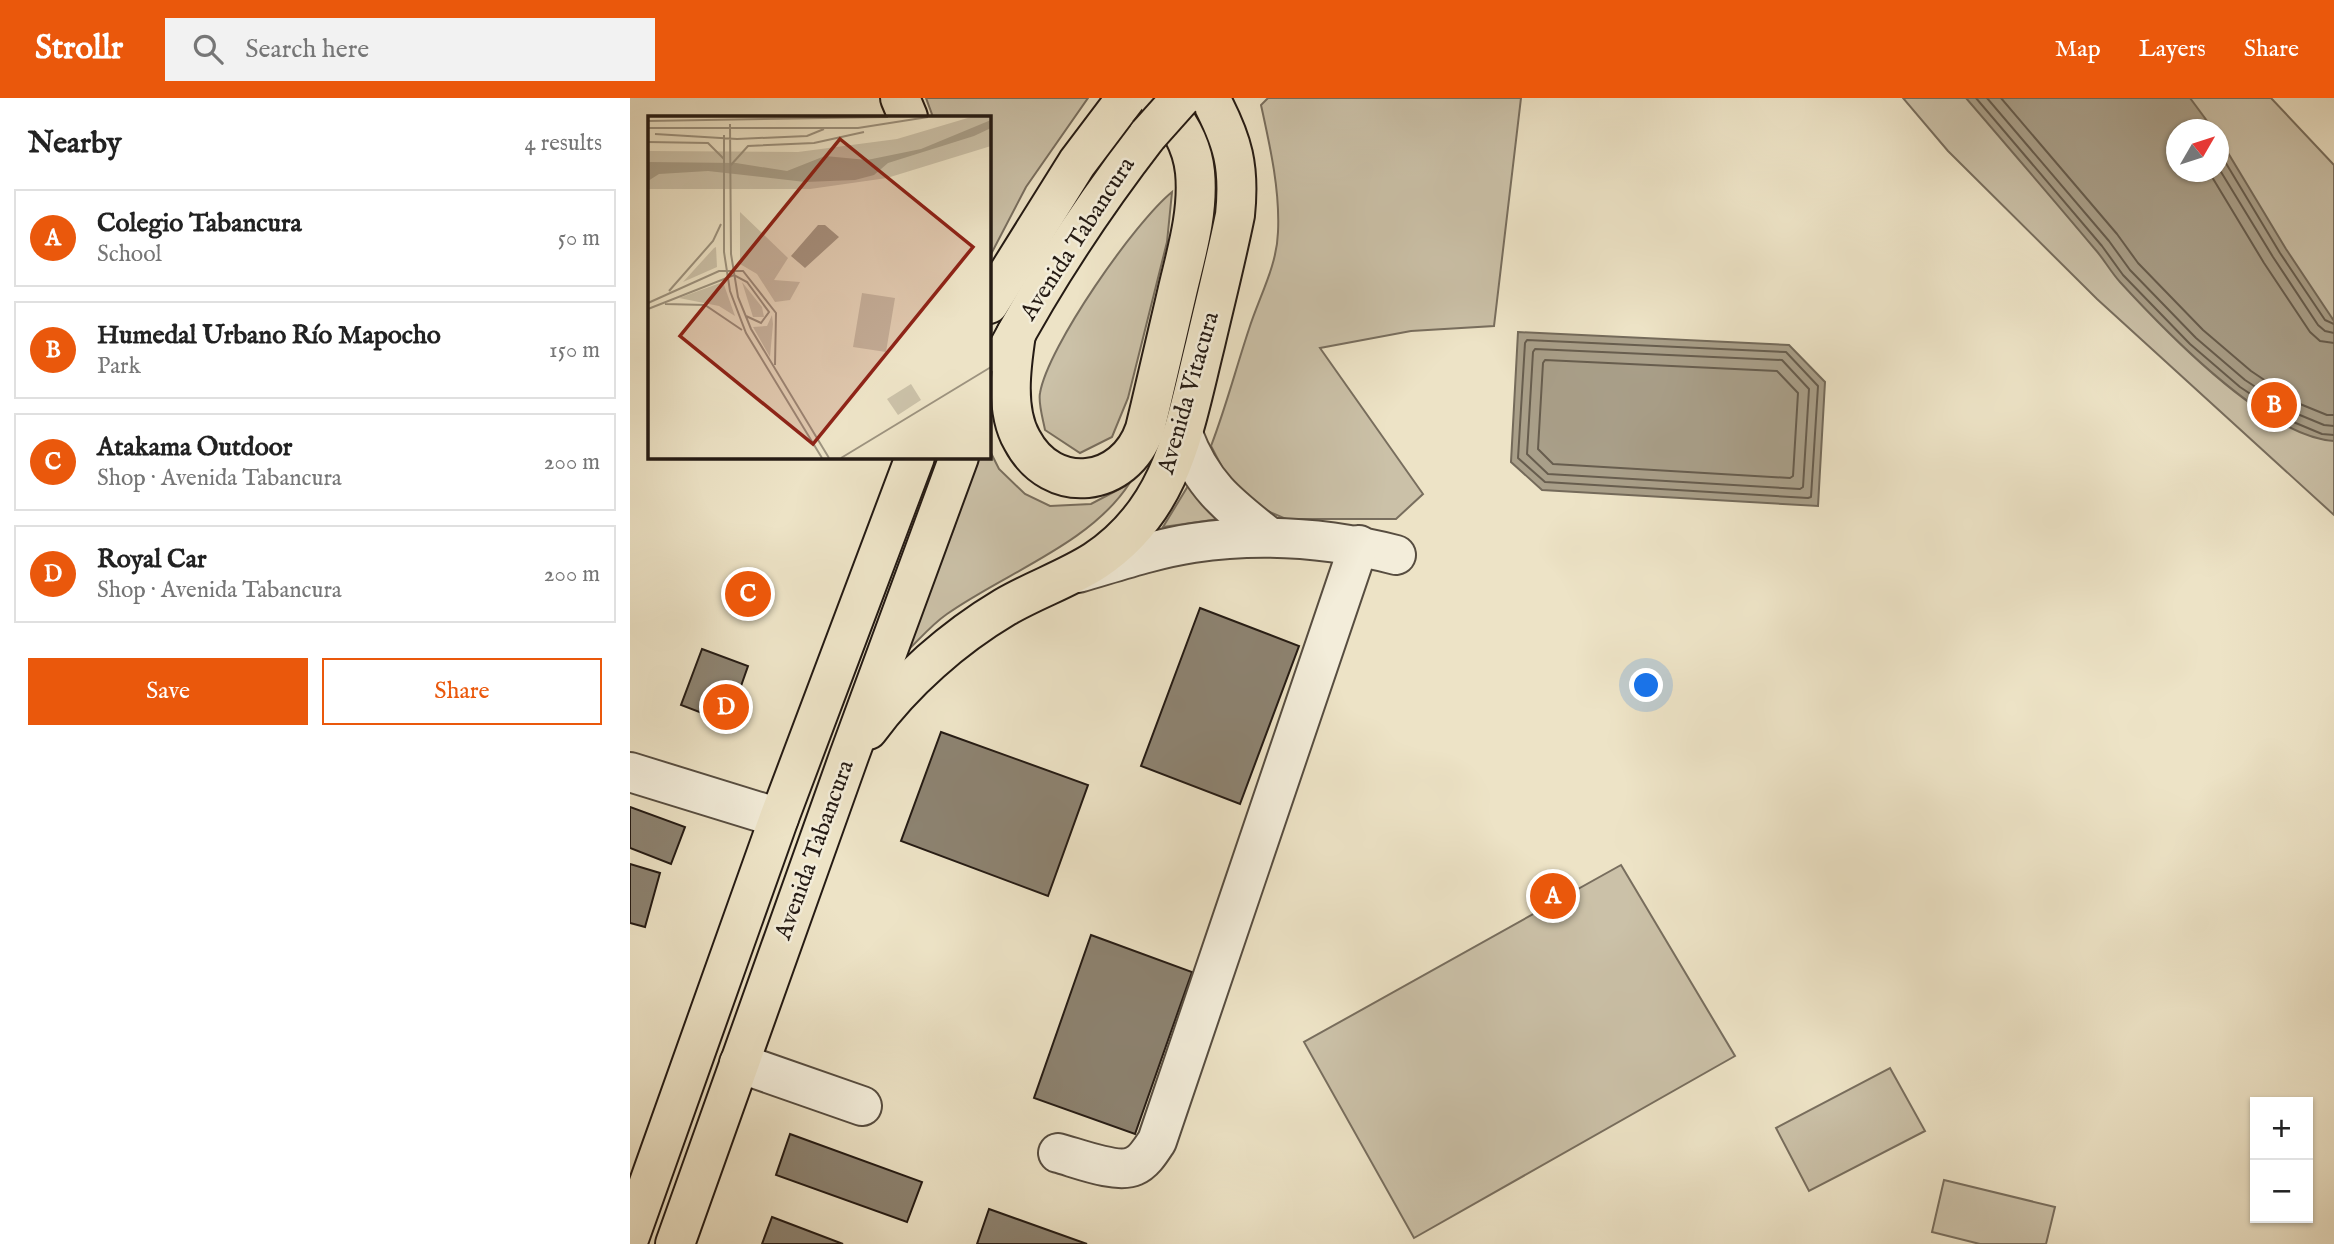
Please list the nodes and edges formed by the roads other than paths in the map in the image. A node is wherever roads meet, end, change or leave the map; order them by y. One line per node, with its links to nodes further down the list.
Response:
1 (901, 98): 6 (main road)
2 (1157, 98): 8 (main road)
3 (1181, 98): 8 (main road, Avenida Tabancura, bridge)
4 (1210, 98): 10 (main road, Avenida Vitacura)
5 (1121, 103): 7 (main road, Avenida Tabancura)
6 (908, 116)
7 (990, 302)
8 (1016, 334): 9 (main road, Avenida Tabancura)
9 (990, 386)
10 (1183, 434): 15 (street); 18 (main road, Avenida Vitacura)
11 (909, 458): 14 (main road)
12 (915, 458): 14 (main road, Avenida Tabancura)
13 (959, 458): 19 (main road, Avenida Tabancura)
14 (898, 501): 21 (main road, Avenida Tabancura)
15 (1269, 537): 16 (street); 18 (street)
16 (1359, 545): 17 (street); 24 (street)
17 (1396, 555)
18 (1068, 575): 19 (main road, Avenida Vitacura)
19 (849, 756): 22 (main road, Avenida Tabancura)
20 (630, 772): 21 (street)
21 (779, 818): 25 (main road, Avenida Tabancura)
22 (739, 1063): 23 (street); 26 (main road, Avenida Tabancura)
23 (862, 1106)
24 (1058, 1153)
25 (630, 1236)
26 (675, 1244)

